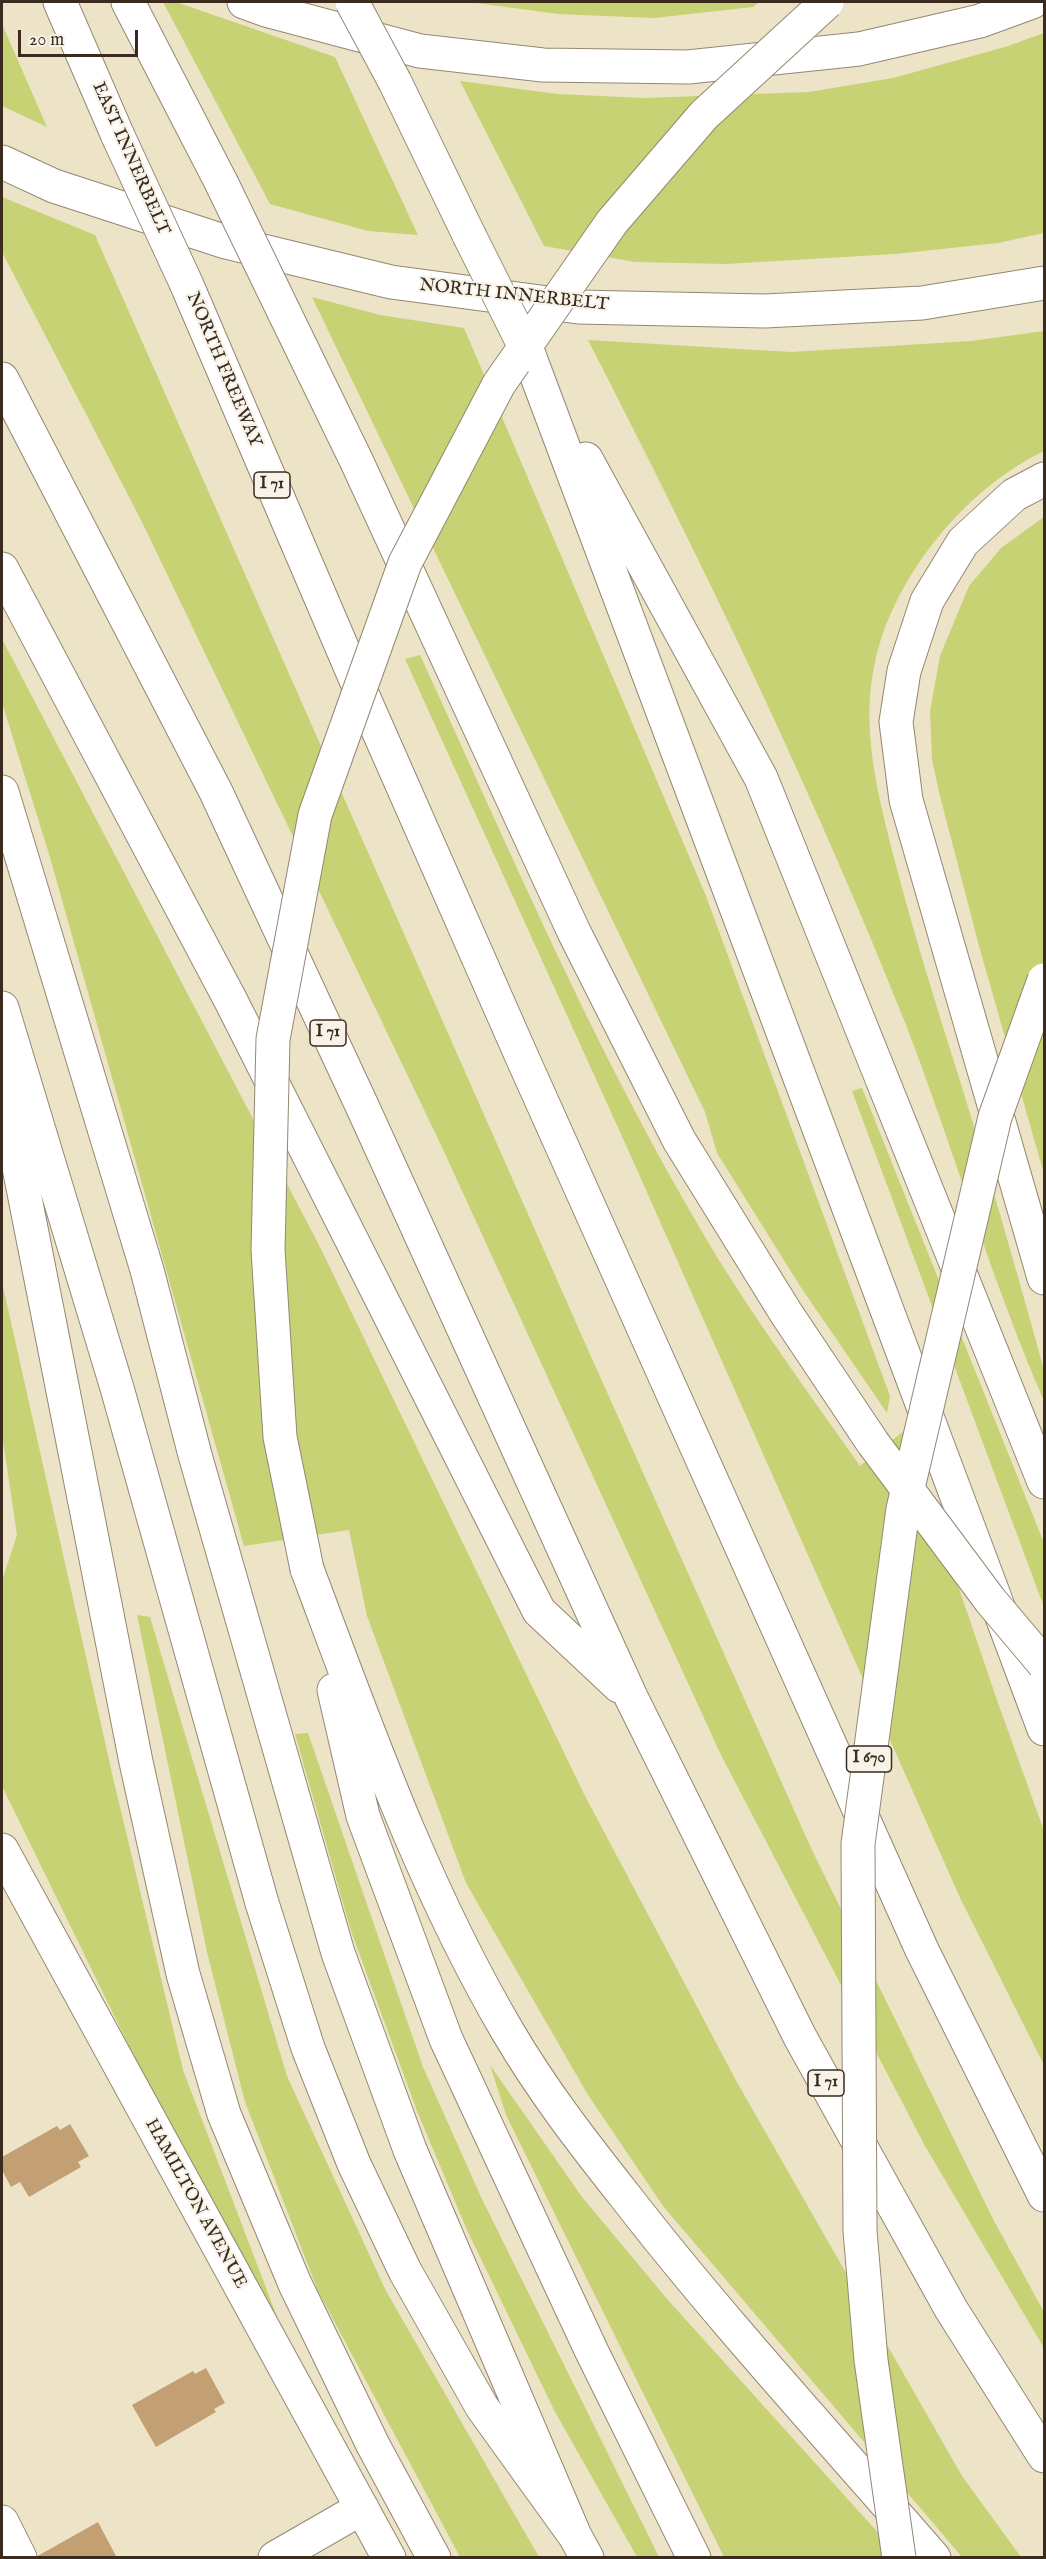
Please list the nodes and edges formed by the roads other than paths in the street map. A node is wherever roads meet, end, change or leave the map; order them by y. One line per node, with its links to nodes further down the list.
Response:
1 (60, 2): 8 (main road, EAST INNERBELT / I 71, bridge)
2 (128, 2): 21 (main road, bridge)
3 (244, 2): 6 (main road)
4 (352, 2): 10 (main road, bridge)
5 (827, 2): 20 (main road, bridge)
6 (1032, 2)
7 (2, 162): 9 (main road, NORTH INNERBELT)
8 (186, 283): 25 (main road, NORTH FREEWAY / I 71)
9 (1044, 283)
10 (529, 355): 19 (main road); 23 (main road)
11 (2, 379): 22 (main road, I 71)
12 (1044, 479): 18 (main road)
13 (2, 569): 22 (main road)
14 (2, 792): 29 (main road)
15 (1044, 980): 35 (main road, I 670, bridge)
16 (2, 1008): 29 (main road)
17 (2, 1081): 33 (main road)
18 (1044, 1278)
19 (1044, 1482)
20 (307, 1569): 34 (main road); 36 (main road)
21 (1044, 1664)
22 (631, 1697): 26 (main road, I 71)
23 (1044, 1729)
24 (2, 1850): 27 (main road, HAMILTON AVENUE)
25 (1044, 2195)
26 (1044, 2456)
27 (362, 2508): 31 (main road); 32 (main road, HAMILTON AVENUE)
28 (2, 2522): 30 (main road)
29 (581, 2547)
30 (21, 2558)
31 (275, 2558)
32 (389, 2558)
33 (434, 2558)
34 (694, 2558)
35 (899, 2558)
36 (934, 2558)

